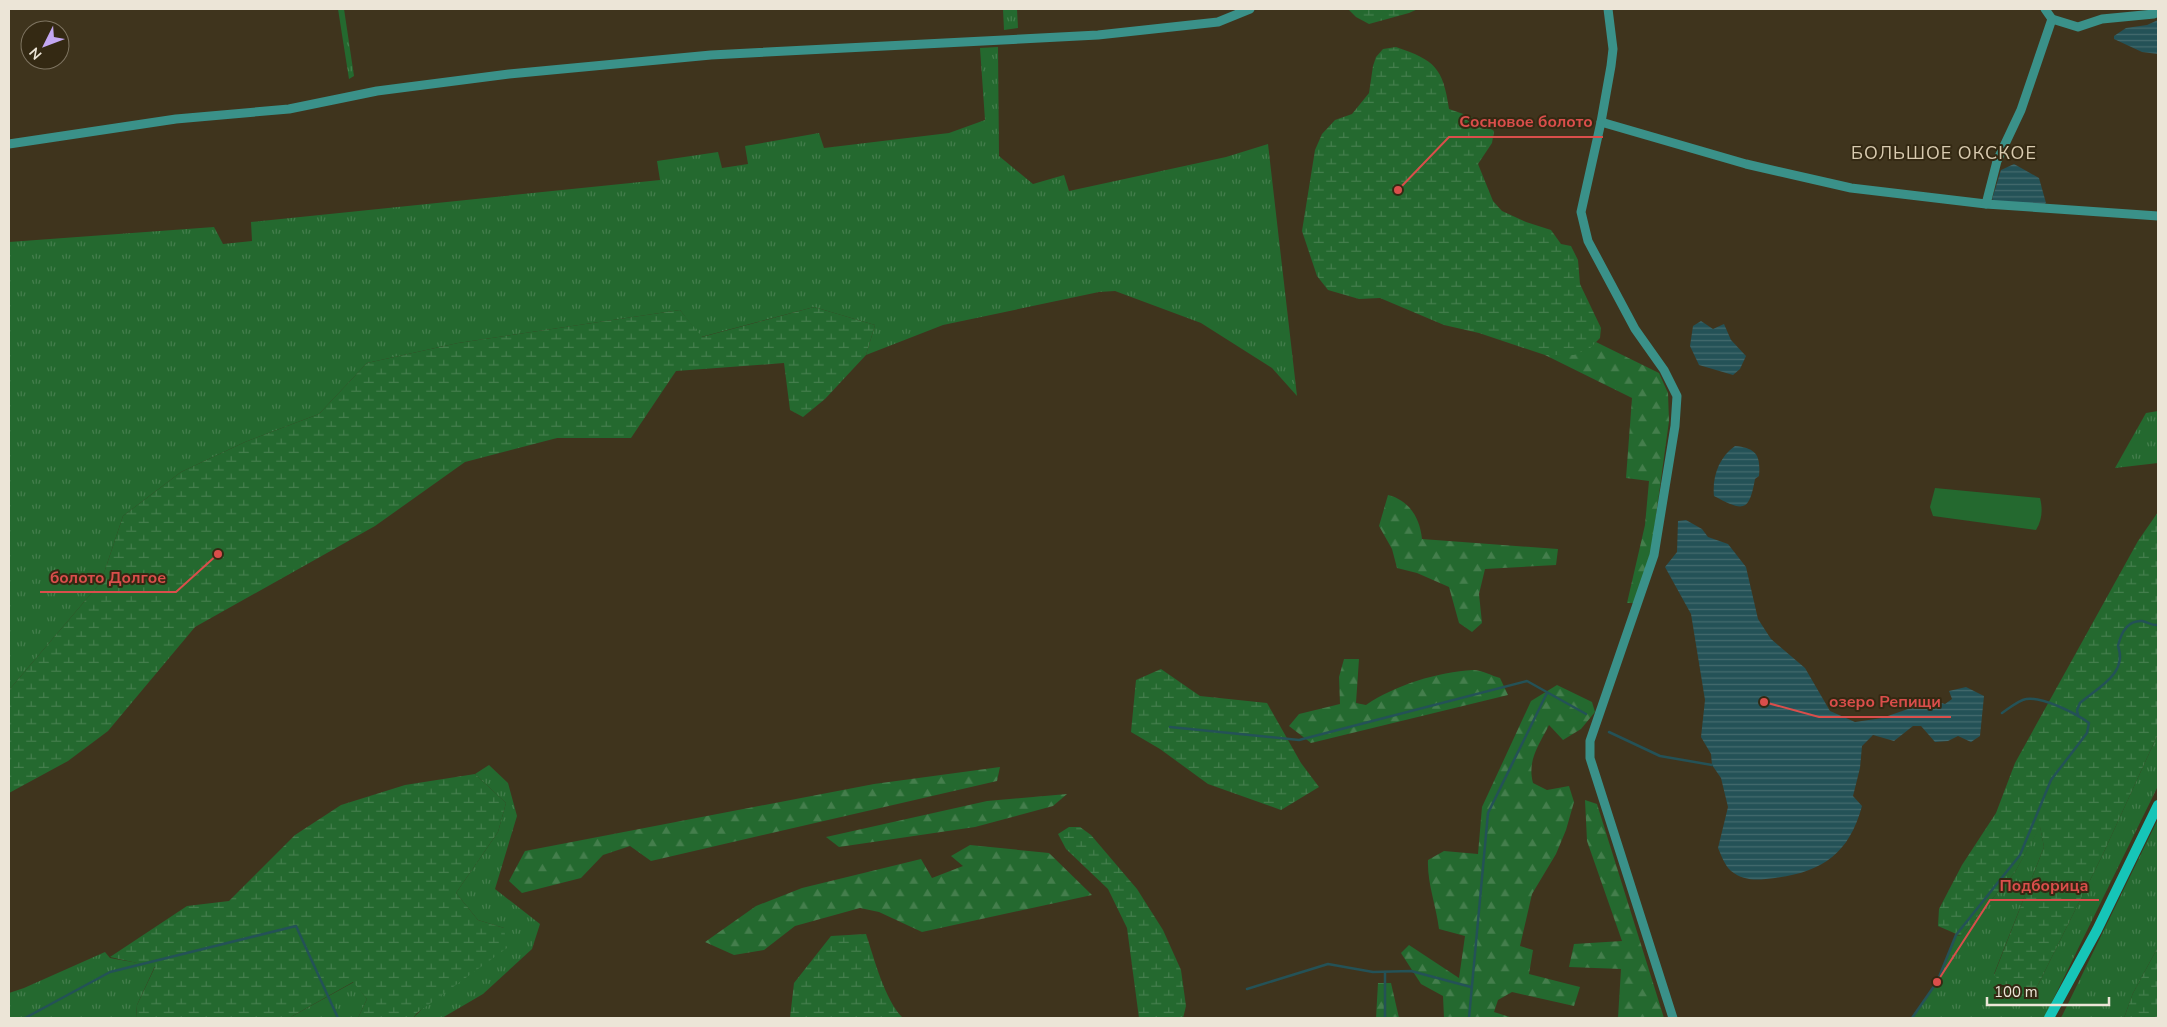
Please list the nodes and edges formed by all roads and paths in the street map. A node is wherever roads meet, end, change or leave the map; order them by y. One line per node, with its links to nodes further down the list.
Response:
1 (1250, 9): 7 (street)
2 (1608, 9): 6 (street)
3 (2045, 9): 5 (street)
4 (2158, 12): 5 (street)
5 (2052, 19): 8 (street)
6 (1602, 122): 8 (street); 11 (street)
7 (9, 144)
8 (1986, 204): 9 (street)
9 (2158, 216)
10 (2158, 805): 12 (main road)
11 (1673, 1018)
12 (2049, 1018)

